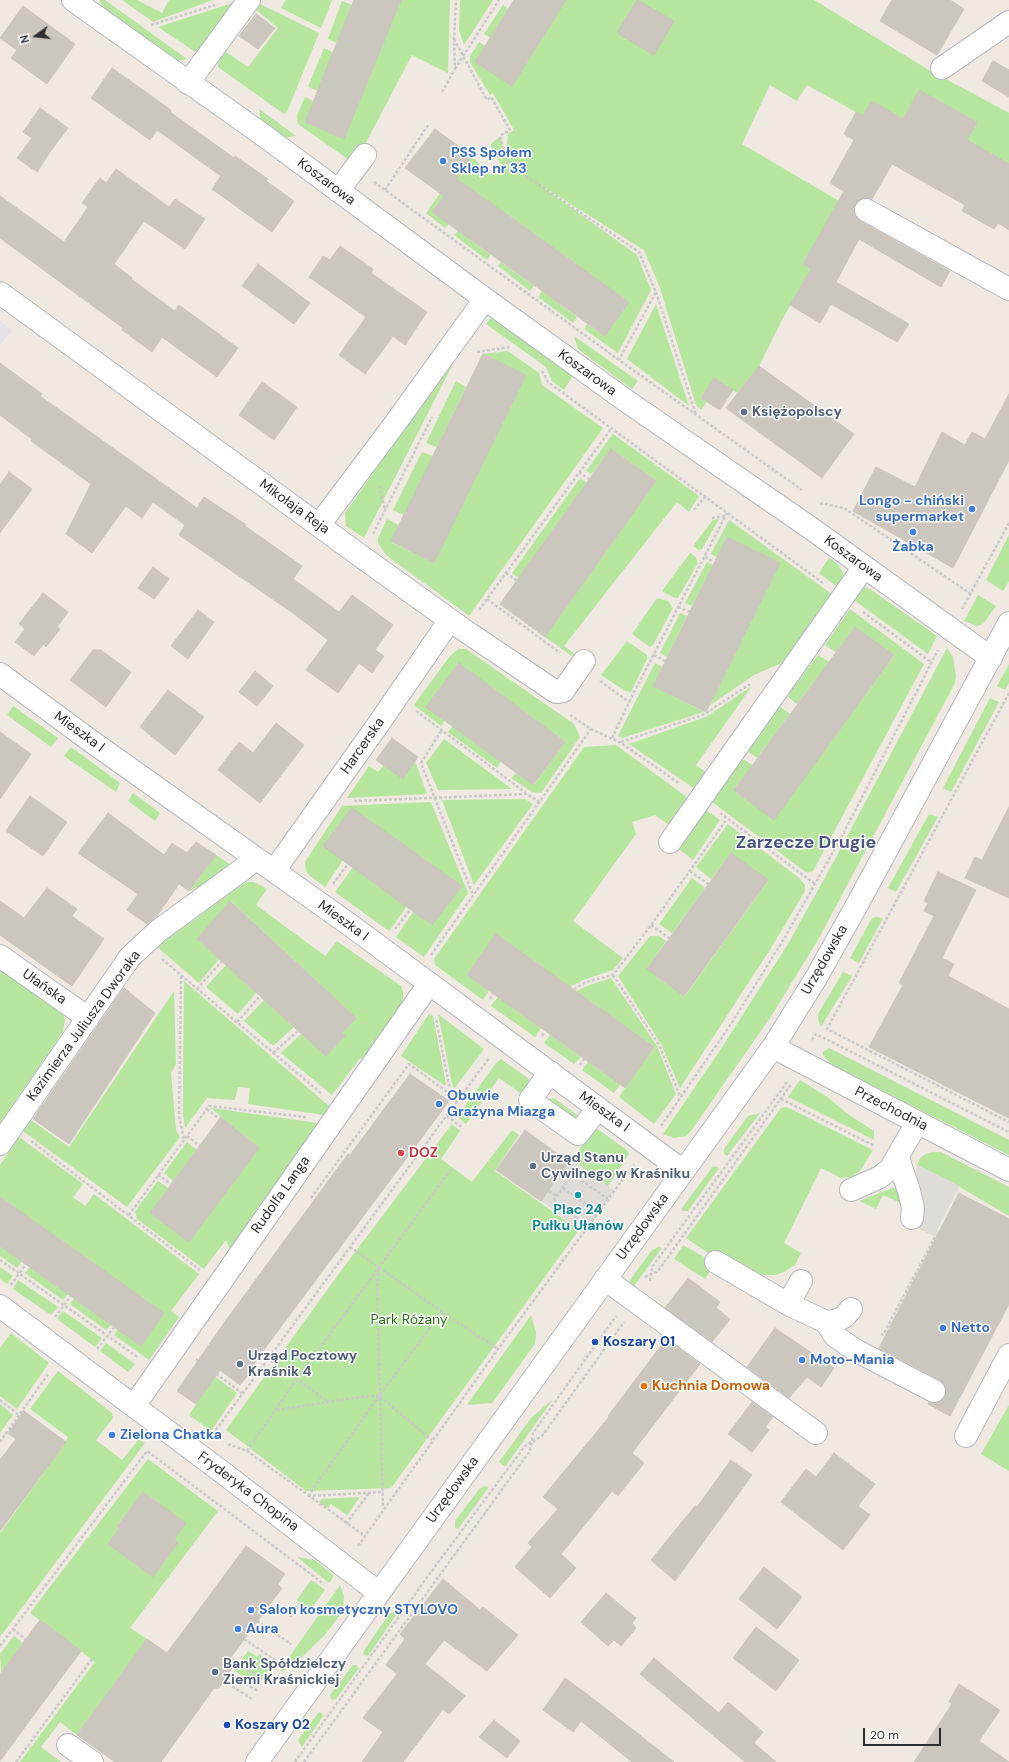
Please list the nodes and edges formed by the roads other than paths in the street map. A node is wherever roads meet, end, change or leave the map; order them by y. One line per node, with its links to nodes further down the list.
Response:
1 (249, 0): 5 (street)
2 (78, 2): 5 (street, Koszarowa)
3 (1009, 22): 4 (street)
4 (942, 68)
5 (188, 83): 7 (street, Koszarowa)
6 (360, 162): 7 (street)
7 (338, 191): 11 (street, Koszarowa)
8 (866, 210): 9 (street)
9 (1009, 289)
10 (0, 293): 12 (street, Mikołaja Reja)
11 (485, 299): 12 (street); 13 (street, Koszarowa)
12 (319, 525): 15 (street, Mikołaja Reja)
13 (864, 567): 16 (street, Koszarowa); 19 (street)
14 (1009, 623): 16 (street, Urzędowska)
15 (457, 625): 17 (street, Mikołaja Reja); 21 (street, Harcerska)
16 (991, 658): 25 (street, Urzędowska)
17 (582, 664)
18 (0, 674): 20 (street, Mieszka I)
19 (670, 842)
20 (254, 858): 21 (street, Mieszka I); 24 (street, Kazimierza Juliusza Dworaka)
21 (274, 871): 23 (street, Mieszka I)
22 (0, 956): 24 (street, Ułańska)
23 (429, 984): 26 (street, Mieszka I); 44 (street, Rudolfa Langa)
24 (88, 1018): 29 (street, Kazimierza Juliusza Dworaka)
25 (773, 1047): 28 (street, Przechodnia); 32 (street, Urzędowska)
26 (550, 1072): 27 (street, Mieszka I); 27 (street)
27 (598, 1108): 32 (street, Mieszka I)
28 (917, 1123): 30 (street); 31 (street, Przechodnia)
29 (0, 1144)
30 (898, 1158): 33 (street); 34 (street)
31 (1009, 1170)
32 (683, 1171): 36 (street, Urzędowska)
33 (851, 1190)
34 (912, 1218)
35 (716, 1262): 39 (street)
36 (605, 1279): 45 (street); 47 (street, Urzędowska)
37 (801, 1281): 39 (street)
38 (3, 1298): 44 (street, Fryderyka Chopina)
39 (788, 1304): 41 (street)
40 (851, 1309): 41 (street)
41 (826, 1322): 43 (street)
42 (1009, 1355): 46 (street)
43 (934, 1391)
44 (134, 1406): 47 (street, Fryderyka Chopina)
45 (816, 1433)
46 (966, 1436)
47 (379, 1593): 50 (street, Urzędowska)
48 (68, 1745): 49 (street)
49 (92, 1762)
50 (257, 1762)

